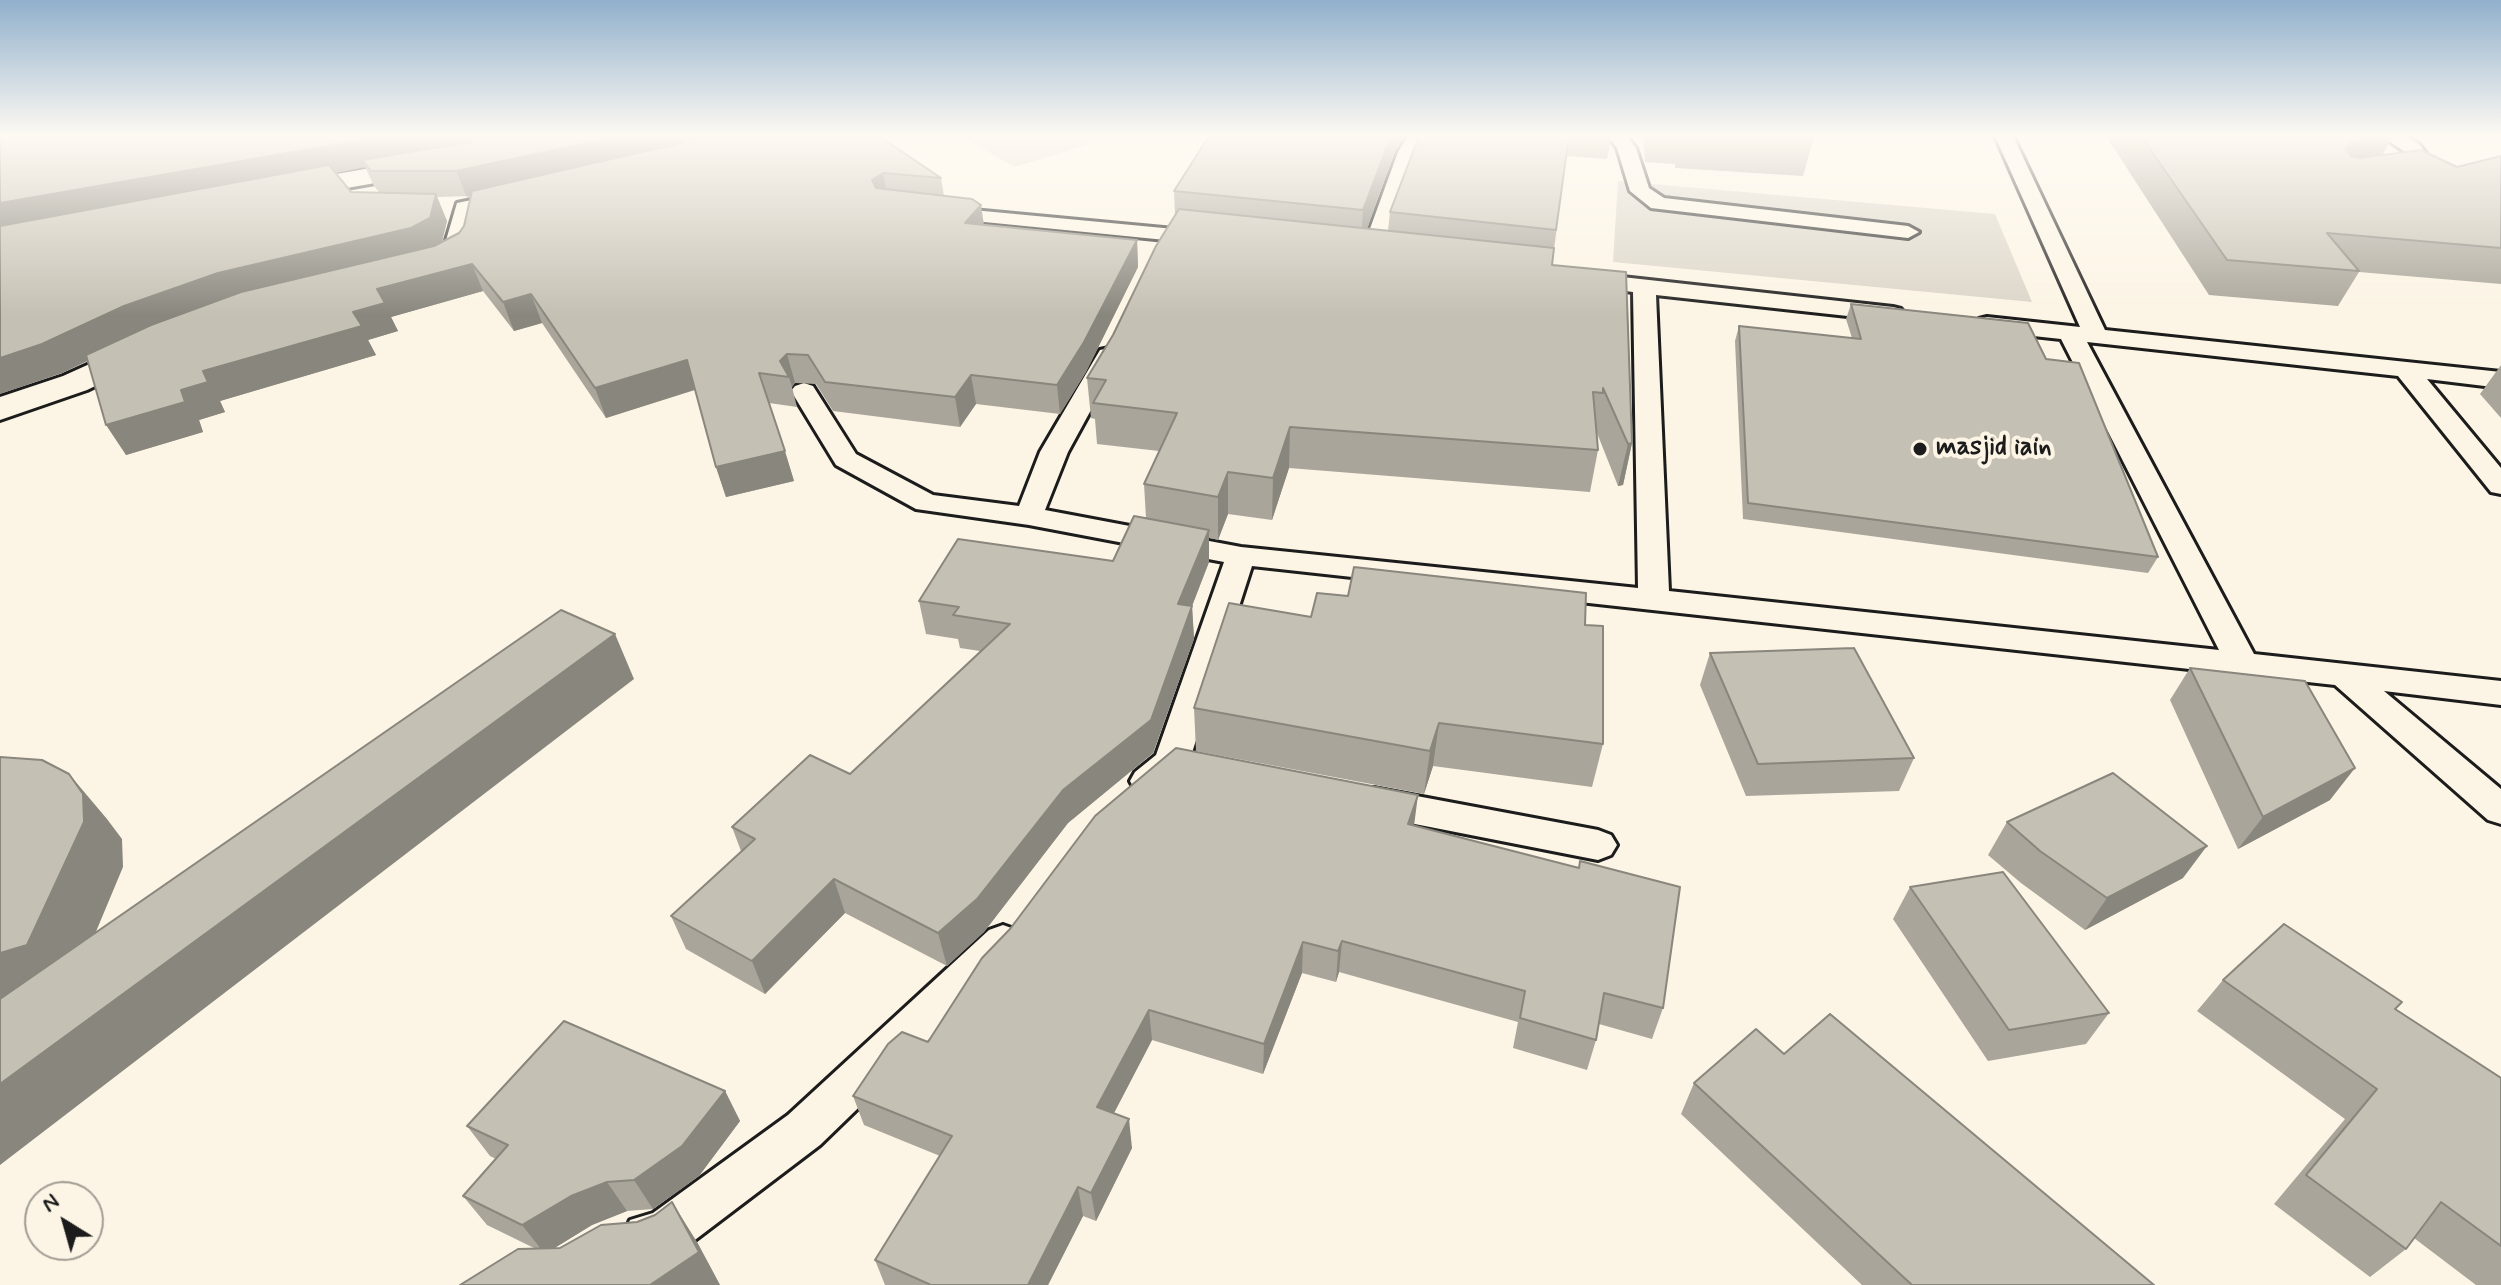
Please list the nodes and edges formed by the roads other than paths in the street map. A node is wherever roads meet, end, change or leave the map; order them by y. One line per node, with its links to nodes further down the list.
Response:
1 (527, 196): 6 (street)
2 (1389, 196): 12 (lane)
3 (1647, 196): 8 (lane)
4 (2028, 196): 19 (lane)
5 (435, 209): 6 (street)
6 (467, 209): 13 (street)
7 (920, 211): 9 (lane)
8 (1908, 232)
9 (1172, 235): 10 (lane); 11 (lane)
10 (1233, 241)
11 (1158, 259)
12 (1401, 260)
13 (405, 272)
14 (1568, 278): 15 (lane)
15 (1644, 286): 16 (lane); 28 (lane)
16 (1912, 316)
17 (1960, 321): 19 (lane)
18 (1119, 334): 26 (lane)
19 (2083, 335): 21 (lane); 29 (lane)
20 (170, 339): 24 (street)
21 (2406, 370): 22 (lane); 25 (lane)
22 (2501, 380)
23 (804, 391): 26 (lane)
24 (0, 409)
25 (2501, 486)
26 (1029, 516): 27 (lane)
27 (1241, 556): 28 (lane); 33 (lane)
28 (1654, 599): 29 (lane)
29 (2243, 664): 30 (lane)
30 (2345, 676): 31 (lane); 34 (lane)
31 (2501, 693)
32 (1339, 795): 35 (lane)
33 (1116, 808)
34 (2501, 810)
35 (1598, 845)
36 (1028, 909): 37 (lane)
37 (610, 1245)

